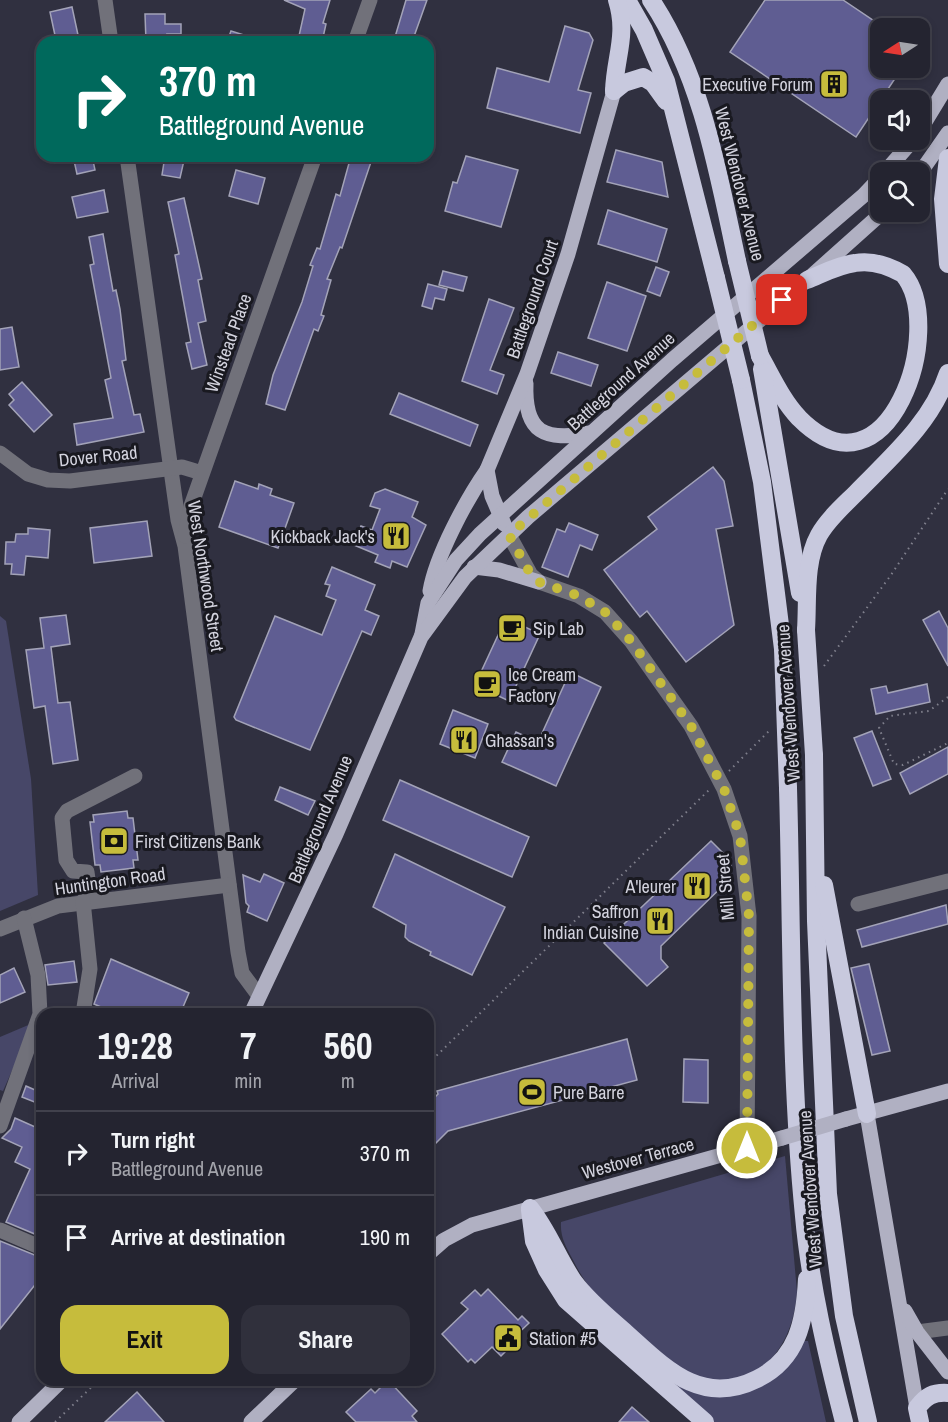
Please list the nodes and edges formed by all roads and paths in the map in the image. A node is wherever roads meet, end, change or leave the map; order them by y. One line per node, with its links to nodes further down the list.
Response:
1 (105, 0): 8 (street)
2 (370, 0): 9 (street)
3 (617, 0): 11 (highway)
4 (627, 0): 13 (highway, West Wendover Avenue)
5 (651, 0): 7 (highway, West Wendover Avenue)
6 (660, 0): 7 (highway)
7 (671, 29): 26 (highway, West Wendover Avenue, bridge)
8 (110, 36)
9 (357, 36)
10 (948, 84): 12 (main road)
11 (614, 91): 13 (highway); 28 (main road, Battleground Court)
12 (930, 114)
13 (677, 121): 70 (highway, West Wendover Avenue, bridge)
14 (948, 133): 20 (main road)
15 (904, 150): 19 (main road)
16 (948, 158): 23 (highway)
17 (128, 162): 31 (street, West Northwood Street)
18 (313, 162): 33 (street, Winstead Place)
19 (894, 162)
20 (928, 162)
21 (870, 189): 29 (main road, Battleground Avenue)
22 (872, 222): 24 (main road, Battleground Avenue)
23 (948, 264)
24 (807, 280): 25 (highway); 36 (main road, Battleground Avenue)
25 (936, 333)
26 (760, 356): 27 (highway); 41 (highway, West Wendover Avenue)
27 (941, 369): 41 (highway)
28 (527, 375): 29 (main road); 32 (main road, Battleground Court)
29 (590, 434): 35 (main road, Battleground Avenue)
30 (0, 453): 31 (street, Dover Road)
31 (171, 468): 33 (street, Dover Road); 37 (street, West Northwood Street)
32 (487, 470): 35 (main road); 40 (main road, Battleground Court)
33 (202, 473): 37 (street, Winstead Place)
34 (948, 489): 43 (path)
35 (500, 516): 36 (main road); 40 (main road, Battleground Avenue)
36 (509, 535): 38 (main road, Battleground Avenue); 39 (street)
37 (185, 546): 51 (street, West Northwood Street)
38 (474, 567): 39 (main road); 42 (main road, Battleground Avenue)
39 (539, 582): 48 (street, Mill Street)
40 (428, 603): 42 (main road, Battleground Avenue)
41 (806, 630): 49 (highway, West Wendover Avenue, bridge)
42 (421, 637): 56 (main road, Battleground Avenue)
43 (824, 667)
44 (948, 696): 46 (path)
45 (770, 730): 48 (path)
46 (948, 742)
47 (135, 776): 52 (street)
48 (720, 780): 61 (path); 65 (street, Mill Street)
49 (817, 848): 63 (highway); 85 (highway, West Wendover Avenue)
50 (948, 881): 53 (street)
51 (229, 885): 52 (street, Huntington Road); 56 (street, West Northwood Street)
52 (87, 901): 54 (street, Huntington Road); 58 (street)
53 (858, 904)
54 (24, 918): 55 (street, Huntington Road); 57 (street)
55 (0, 929)
56 (259, 996): 59 (main road, Battleground Avenue)
57 (40, 1008)
58 (83, 1008)
59 (253, 1008)
60 (36, 1029): 64 (street)
61 (434, 1058)
62 (948, 1091): 63 (main road, Westover Terrace)
63 (867, 1114): 65 (main road, Westover Terrace, bridge); 71 (main road)
64 (0, 1126)
65 (747, 1148): 66 (main road, Westover Terrace)
66 (530, 1208): 69 (main road, Westover Terrace); 70 (highway); 83 (highway)
67 (0, 1230): 68 (street)
68 (36, 1245)
69 (434, 1249)
70 (809, 1256): 84 (highway, West Wendover Avenue)
71 (899, 1299): 73 (main road); 79 (main road)
72 (948, 1328): 73 (street)
73 (917, 1332): 74 (main road)
74 (948, 1372)
75 (56, 1386): 80 (main road)
76 (93, 1386): 81 (path)
77 (289, 1386): 82 (main road)
78 (948, 1393): 79 (highway)
79 (919, 1415)
80 (19, 1422)
81 (55, 1422)
82 (251, 1422)
83 (705, 1422)
84 (844, 1422)
85 (868, 1422)

